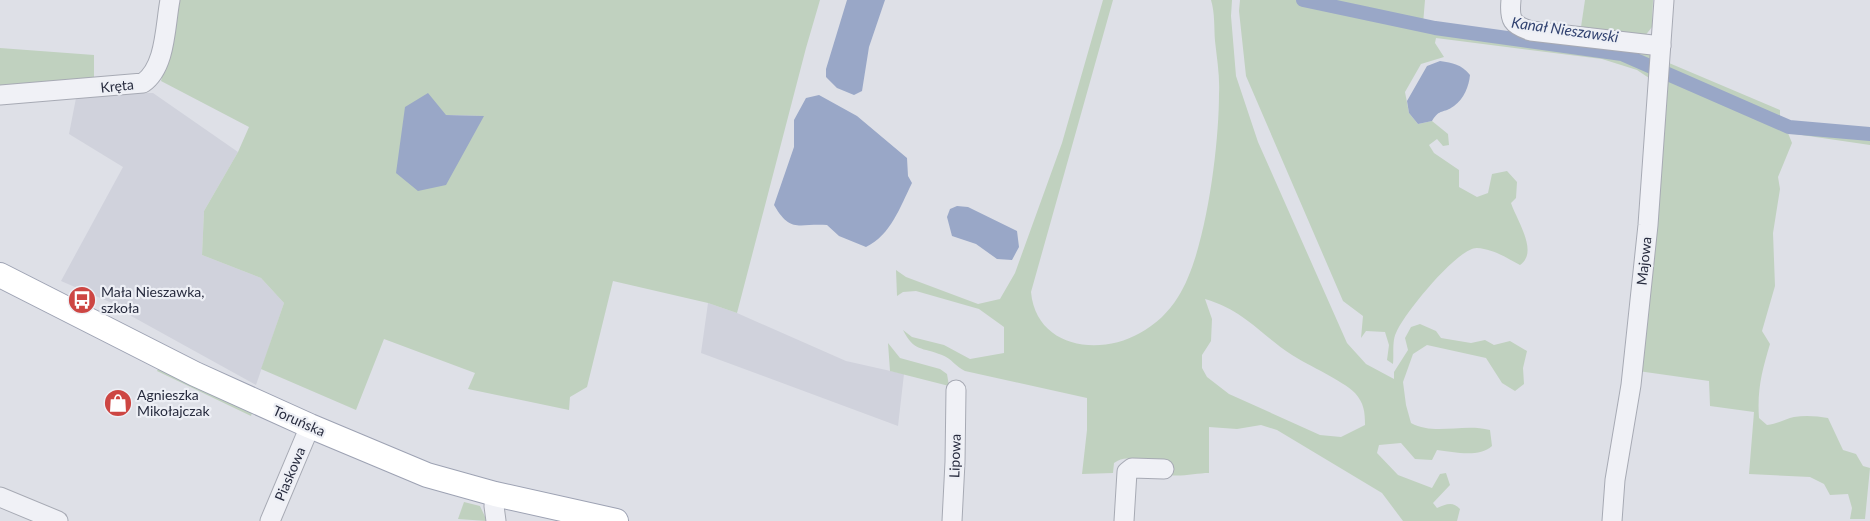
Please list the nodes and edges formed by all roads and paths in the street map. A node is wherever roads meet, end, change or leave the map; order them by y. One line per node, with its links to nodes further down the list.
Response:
1 (170, 0): 5 (street, Kręta)
2 (1511, 0): 4 (street)
3 (1664, 0): 4 (street, Majowa)
4 (1660, 63): 18 (street, Majowa)
5 (0, 94)
6 (0, 275): 8 (main road, Toruńska)
7 (956, 390): 16 (street, Lipowa)
8 (310, 426): 10 (main road, Toruńska); 13 (street, Piaskowa)
9 (1164, 469): 17 (street)
10 (495, 494): 14 (street); 15 (main road, Toruńska)
11 (0, 497): 12 (street)
12 (58, 521)
13 (270, 521)
14 (496, 521)
15 (616, 521)
16 (952, 521)
17 (1124, 521)
18 (1612, 521)

